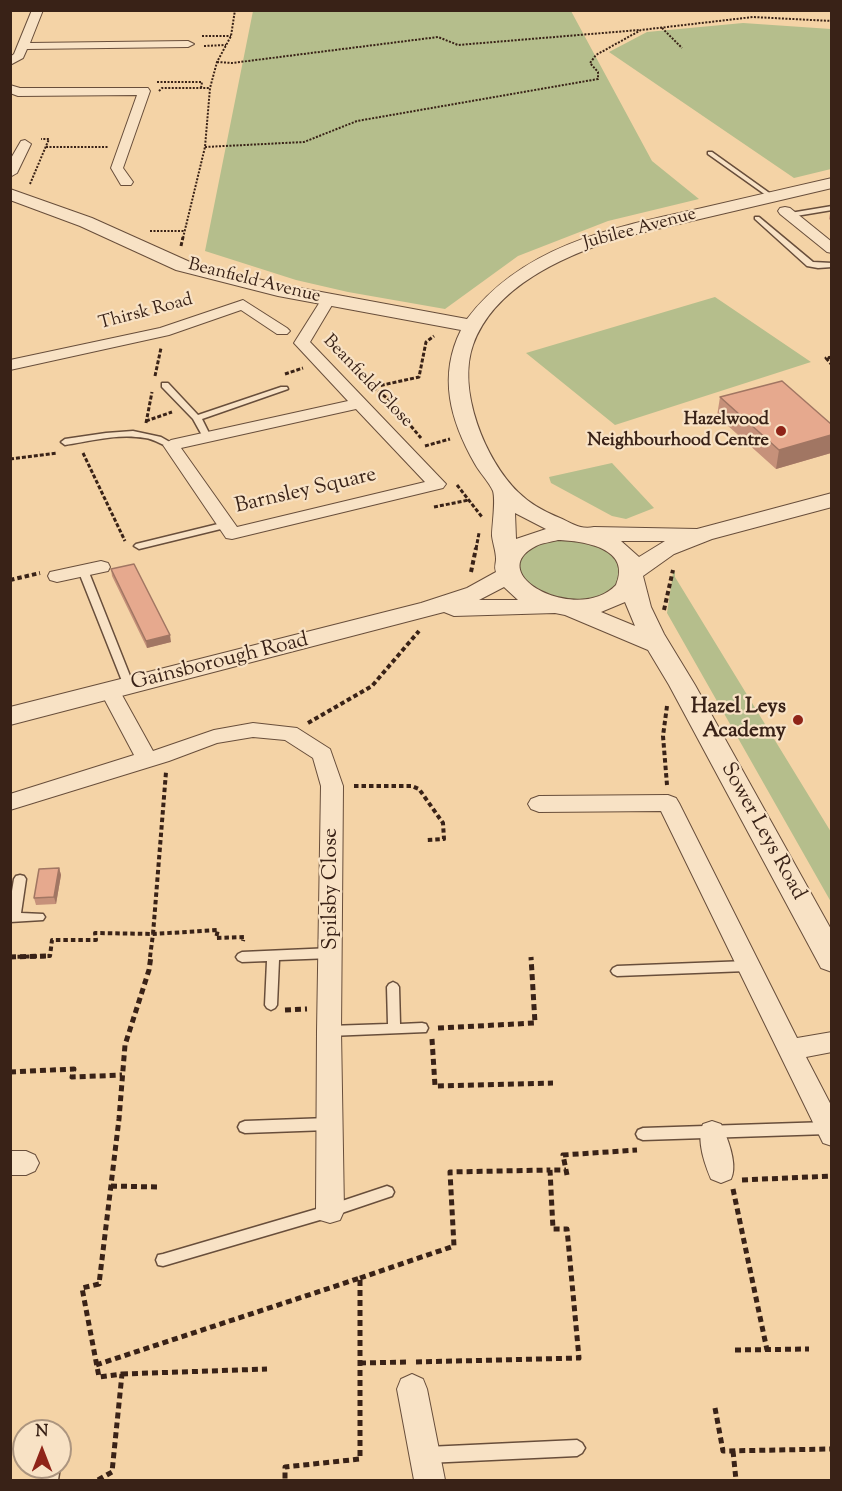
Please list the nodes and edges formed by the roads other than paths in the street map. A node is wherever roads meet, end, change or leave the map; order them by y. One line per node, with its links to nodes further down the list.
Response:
1 (38, 10): 3 (street)
2 (188, 44): 3 (street)
3 (24, 46): 4 (street)
4 (10, 62)
5 (10, 88): 6 (street)
6 (144, 91): 7 (street); 11 (street)
7 (159, 91)
8 (25, 144): 10 (street)
9 (710, 153): 14 (lane)
10 (10, 173)
11 (126, 182)
12 (831, 183): 14 (street, Jubilee Avenue)
13 (10, 195): 21 (street, Beanfield Avenue)
14 (772, 197): 23 (street, Jubilee Avenue)
15 (831, 208): 16 (lane)
16 (788, 213): 18 (street)
17 (757, 218): 19 (lane)
18 (831, 249)
19 (831, 265)
20 (229, 294): 22 (street)
21 (328, 300): 23 (street, Beanfield Avenue); 28 (street, Beanfield Close)
22 (243, 304): 24 (street); 25 (street, Thirsk Road)
23 (473, 326): 34 (street, Jubilee Avenue)
24 (282, 331)
25 (10, 365)
26 (165, 385): 29 (lane)
27 (284, 389): 29 (lane)
28 (355, 398): 30 (street); 33 (street, Beanfield Close)
29 (197, 418): 30 (lane)
30 (207, 437): 32 (street)
31 (65, 442): 32 (lane)
32 (171, 446): 36 (street, Barnsley Square)
33 (436, 484): 36 (street, Barnsley Square)
34 (504, 492): 37 (street, Jubilee Avenue); 40 (street, Jubilee Avenue)
35 (831, 500): 38 (street)
36 (226, 525): 39 (lane)
37 (578, 534): 38 (street); 40 (street); 43 (street)
38 (704, 534): 43 (street)
39 (134, 549)
40 (508, 567): 44 (street); 45 (street, Gainsborough Road)
41 (92, 568): 42 (street); 47 (lane)
42 (50, 574)
43 (632, 575): 44 (street); 46 (street, Sower Leys Road)
44 (563, 607): 45 (street, Gainsborough Road); 46 (street)
45 (426, 618): 47 (street, Gainsborough Road)
46 (654, 644): 58 (street, Sower Leys Road)
47 (120, 688): 48 (street, Gainsborough Road); 49 (street)
48 (10, 716)
49 (154, 757): 50 (street, Spilsby Close); 55 (street, Spilsby Close)
50 (10, 802)
51 (539, 804): 59 (street)
52 (20, 879): 54 (lane)
53 (39, 917): 54 (lane)
54 (12, 918)
55 (332, 953): 56 (lane); 63 (street, Spilsby Close)
56 (273, 956): 57 (lane); 62 (lane)
57 (242, 957)
58 (831, 960)
59 (747, 966): 60 (lane); 67 (street)
60 (617, 971)
61 (393, 987): 65 (lane)
62 (271, 1005)
63 (329, 1020): 65 (lane); 68 (street, Spilsby Close)
64 (422, 1028): 65 (lane)
65 (394, 1029)
66 (831, 1042): 67 (street)
67 (791, 1049): 70 (street)
68 (329, 1124): 69 (lane); 75 (street, Spilsby Close)
69 (245, 1127)
70 (830, 1131): 71 (lane)
71 (712, 1132): 72 (lane); 73 (street)
72 (643, 1134)
73 (724, 1176)
74 (387, 1192): 75 (lane)
75 (330, 1211): 76 (lane)
76 (163, 1260)
77 (412, 1389): 79 (street)
78 (577, 1448): 79 (lane)
79 (428, 1468)

